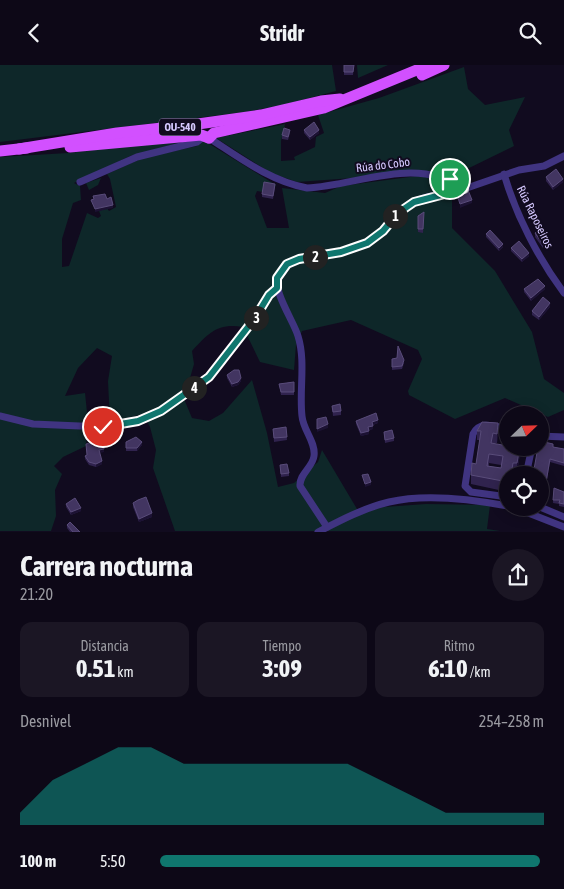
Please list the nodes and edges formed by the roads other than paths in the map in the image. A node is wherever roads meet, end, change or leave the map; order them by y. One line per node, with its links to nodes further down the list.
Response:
1 (429, 65): 3 (main road, OU-540)
2 (444, 65): 3 (main road)
3 (392, 80): 4 (main road, OU-540)
4 (340, 99): 5 (main road, OU-540); 5 (main road, OU-540)
5 (202, 132): 6 (main road, OU-540); 6 (main road, OU-540); 10 (street); 11 (street, Rúa do Cobo)
6 (19, 149): 7 (main road, OU-540)
7 (0, 151)
8 (564, 157): 9 (street)
9 (504, 174): 11 (street); 13 (street, Rúa Raposeiros)
10 (80, 182)
11 (464, 189): 12 (street)
12 (277, 288): 14 (street); 23 (street)
13 (564, 293)
14 (0, 416)
15 (499, 427): 18 (street)
16 (549, 436): 17 (street)
17 (564, 437)
18 (499, 495)
19 (499, 505): 23 (street)
20 (549, 511): 22 (street)
21 (536, 516): 24 (street)
22 (564, 517)
23 (328, 527): 25 (street)
24 (564, 527)
25 (318, 531)

